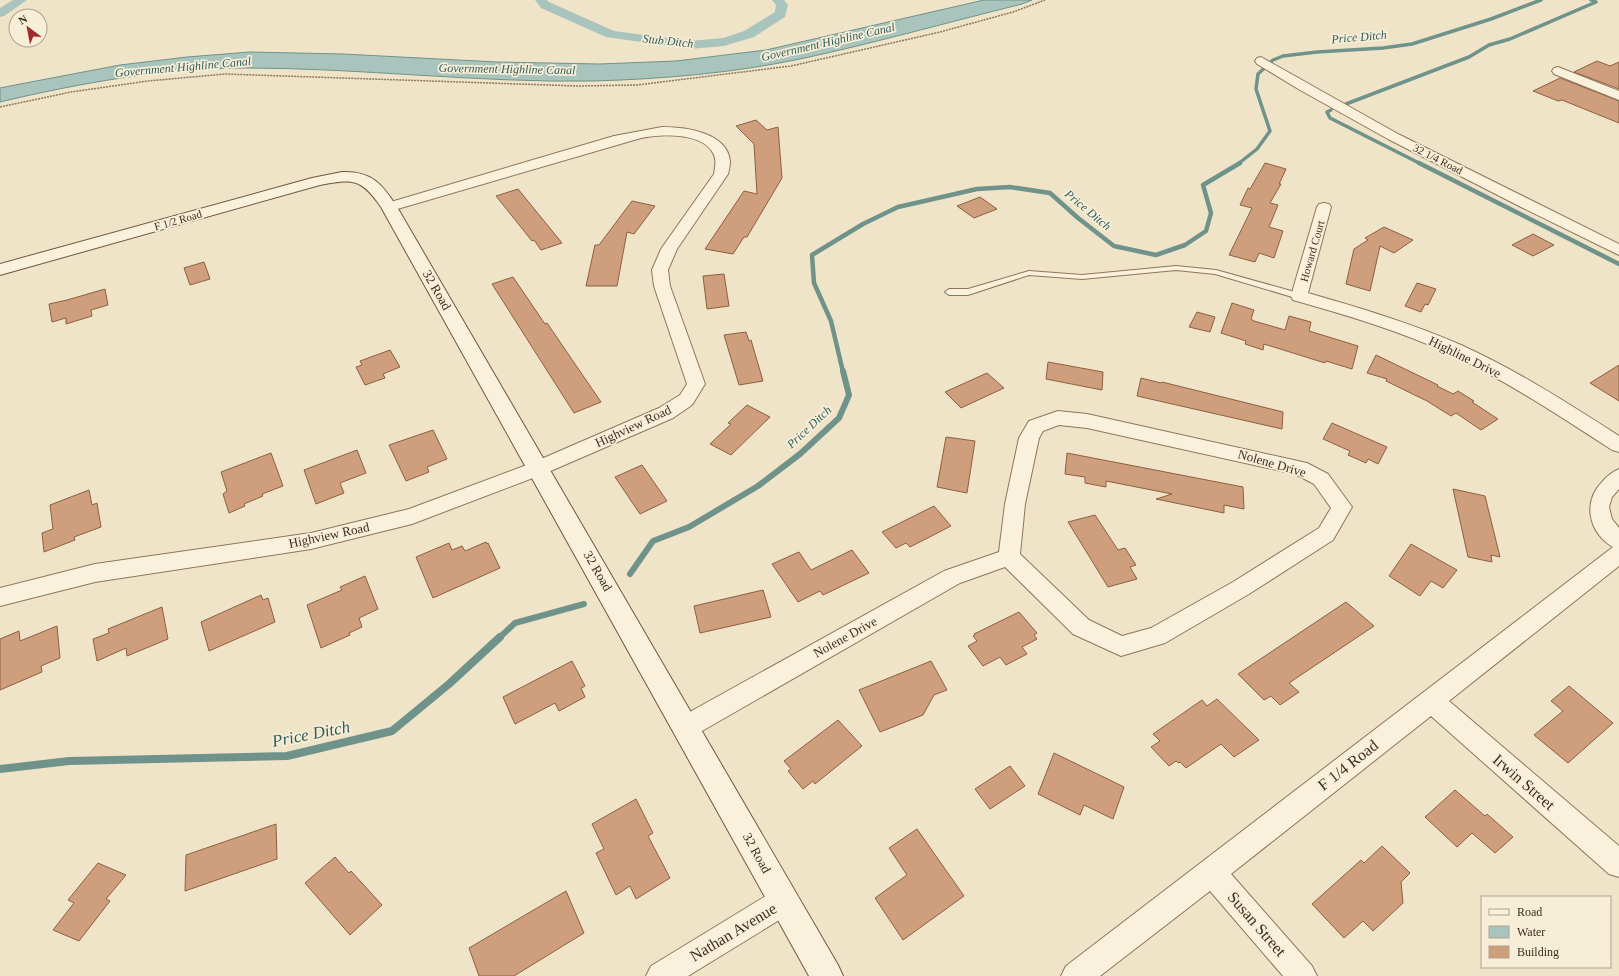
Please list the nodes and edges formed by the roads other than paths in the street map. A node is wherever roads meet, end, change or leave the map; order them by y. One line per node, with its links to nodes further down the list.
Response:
1 (1261, 61): 7 (street, 32 1/4 Road)
2 (1558, 71): 3 (street)
3 (1619, 96)
4 (357, 176): 5 (street, 32 Road); 8 (street, F 1/2 Road)
5 (389, 207): 12 (street, 32 Road); 12 (street, Highview Road)
6 (1324, 207): 10 (street, Howard Court)
7 (1619, 250)
8 (0, 270)
9 (949, 292): 10 (lane)
10 (1299, 296): 11 (street, Highline Drive)
11 (1619, 445)
12 (539, 468): 17 (street, Highview Road); 19 (street, 32 Road)
13 (1619, 477): 14 (street)
14 (1619, 541)
15 (1619, 554): 18 (street, F 1/4 Road)
16 (1009, 557): 16 (street, Nolene Drive); 19 (street, Nolene Drive)
17 (0, 597)
18 (1430, 700): 20 (street, Irwin Street); 21 (street, F 1/4 Road)
19 (686, 727): 22 (street, 32 Road)
20 (1619, 864)
21 (1212, 873): 25 (street, F 1/4 Road); 26 (street, Susan Street)
22 (784, 901): 23 (street, Nathan Avenue); 24 (street, 32 Road)
23 (661, 976)
24 (828, 976)
25 (1076, 976)
26 (1302, 976)

